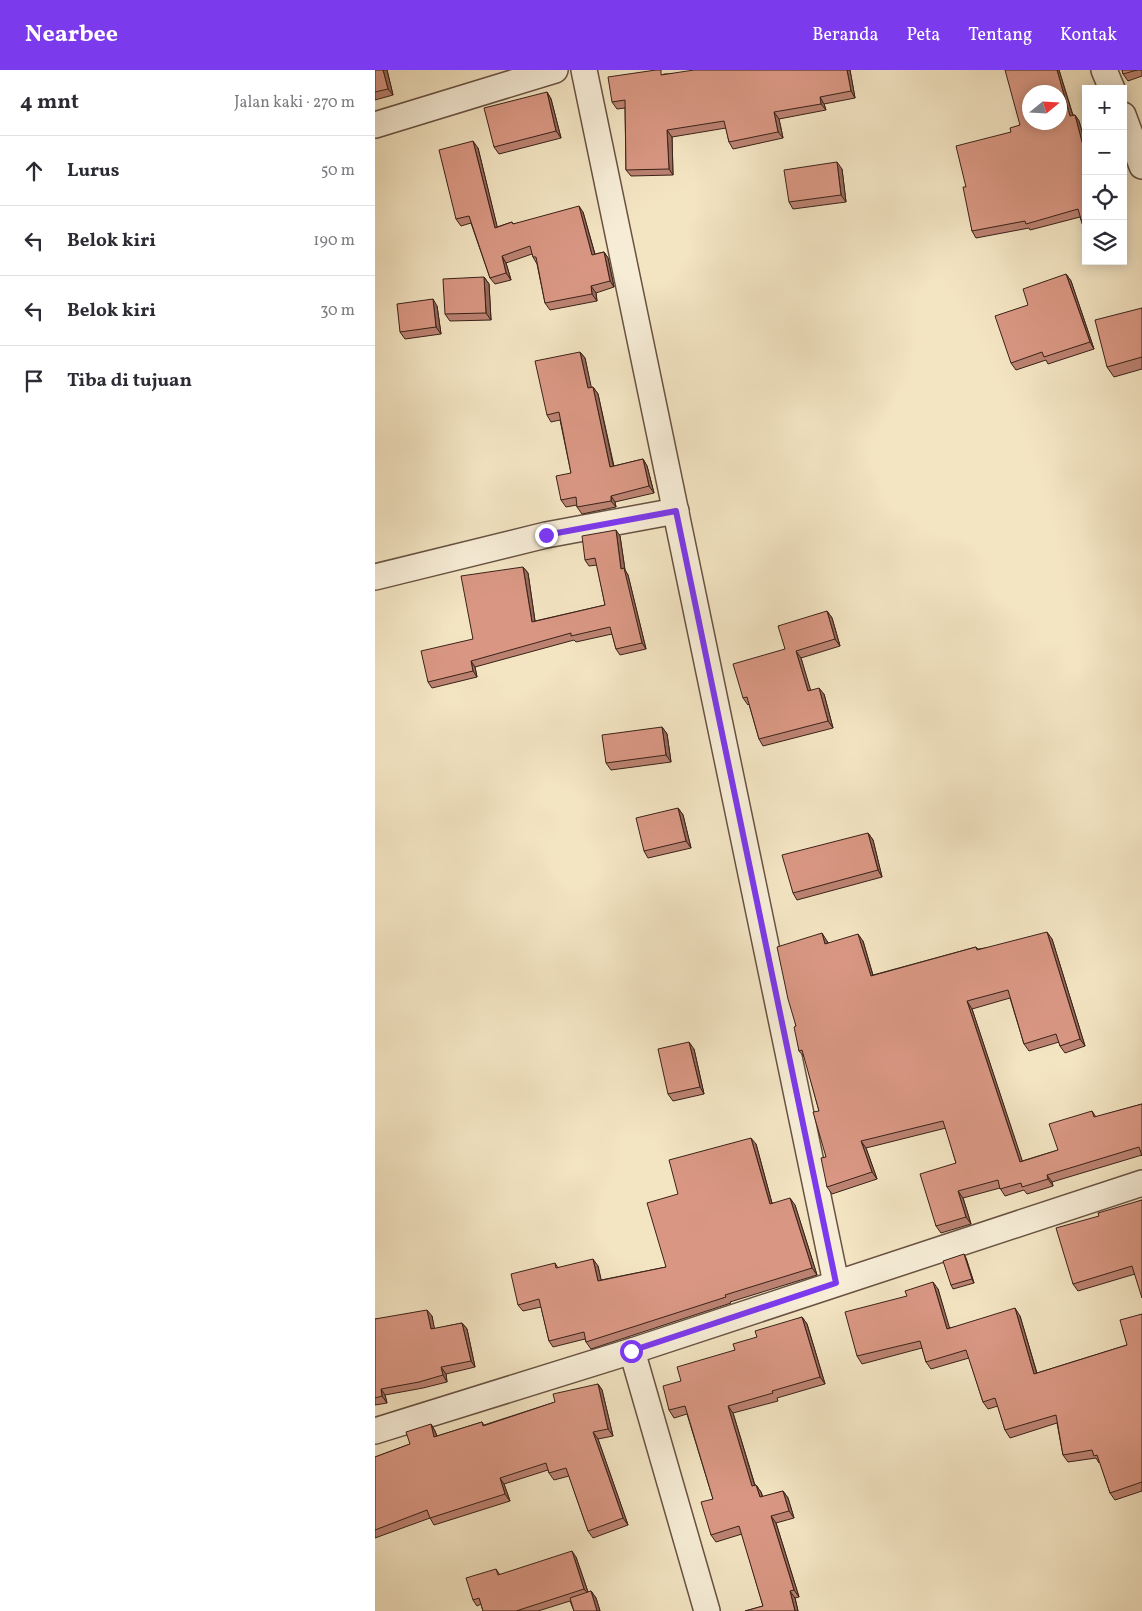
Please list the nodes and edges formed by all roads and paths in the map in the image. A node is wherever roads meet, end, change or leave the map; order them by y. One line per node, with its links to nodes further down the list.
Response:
1 (555, 70): 5 (street)
2 (584, 70): 8 (street)
3 (1104, 70): 4 (street)
4 (1110, 85)
5 (375, 125)
6 (1127, 126): 7 (street)
7 (1142, 166)
8 (676, 511): 9 (street); 11 (street)
9 (375, 577)
10 (1142, 1183): 11 (street)
11 (836, 1283): 12 (street)
12 (631, 1351): 13 (street); 14 (street)
13 (375, 1431)
14 (707, 1611)

